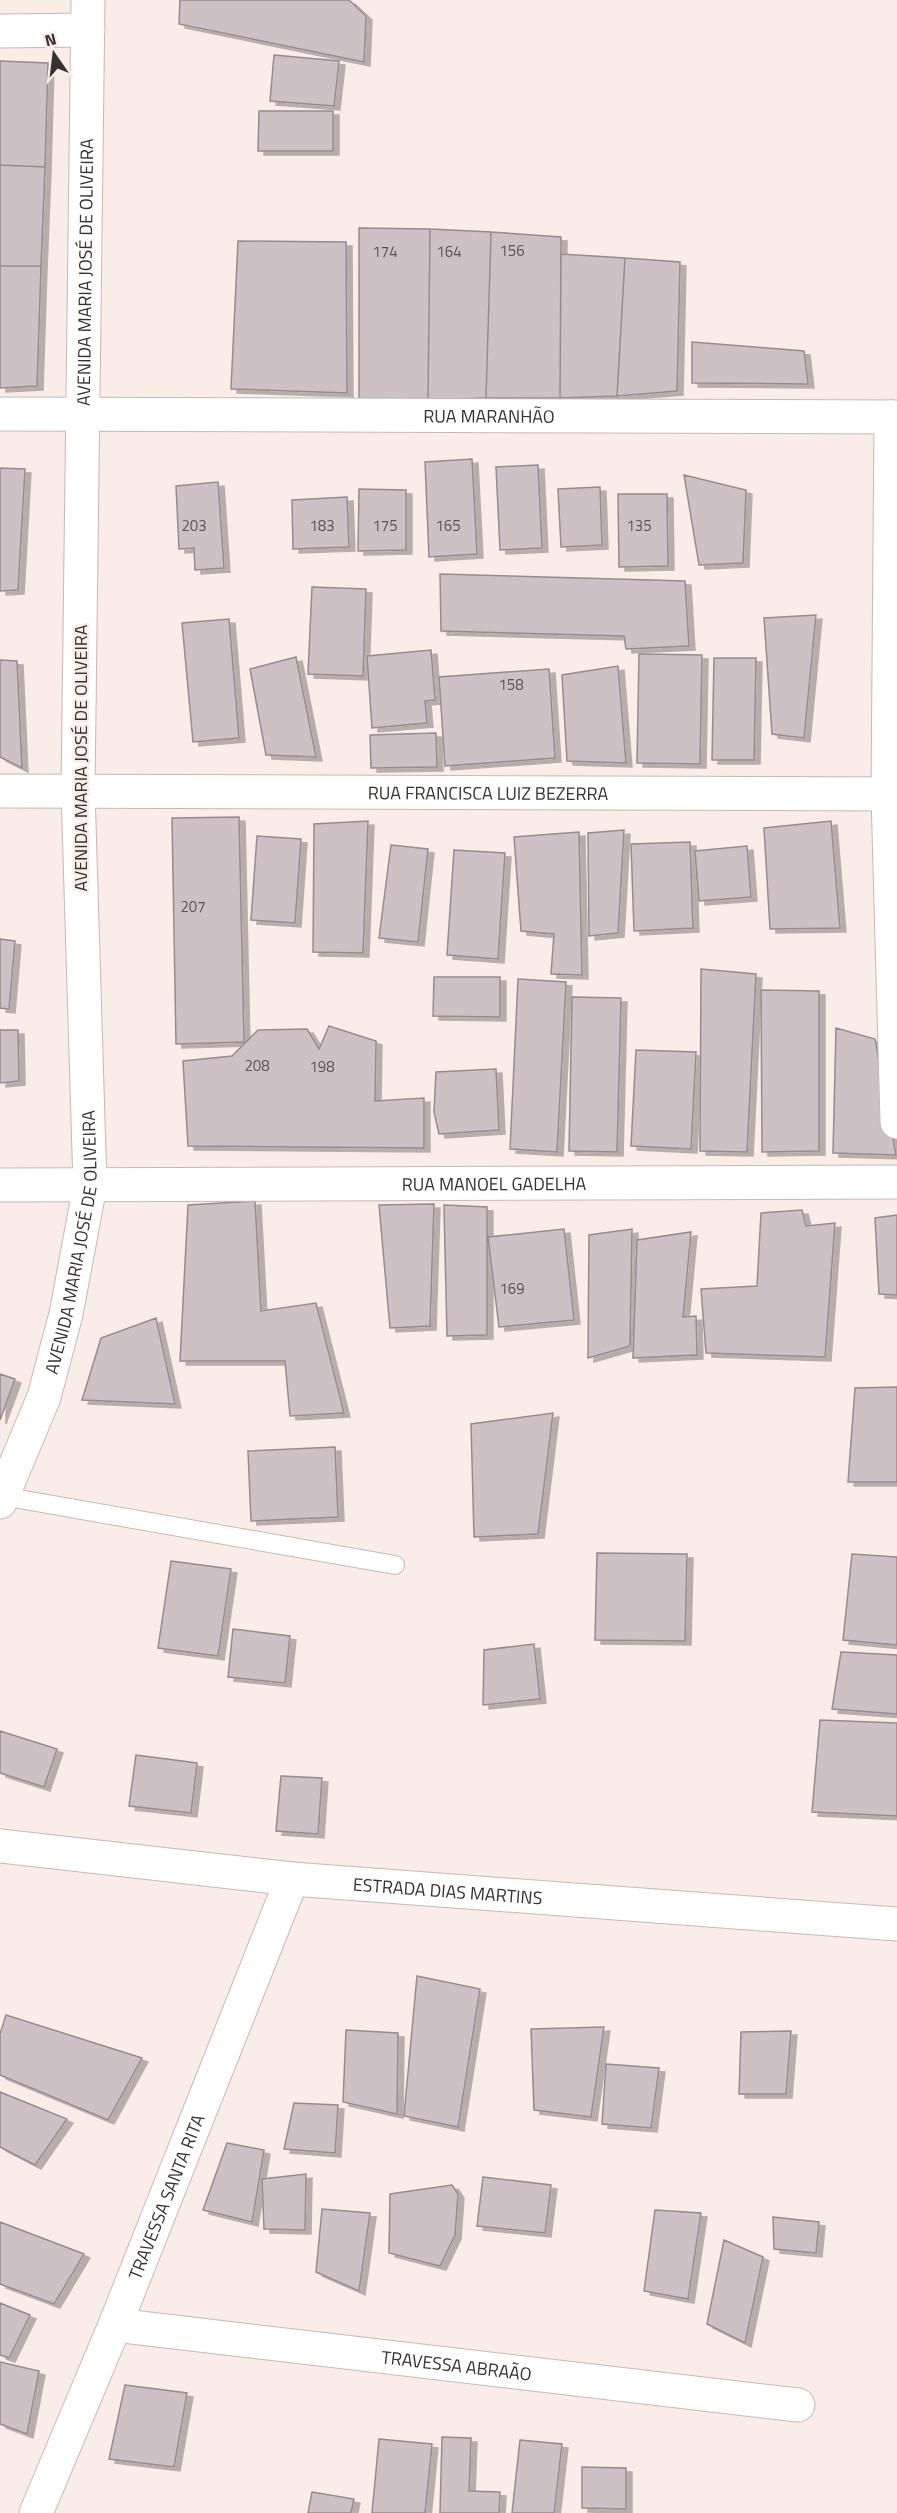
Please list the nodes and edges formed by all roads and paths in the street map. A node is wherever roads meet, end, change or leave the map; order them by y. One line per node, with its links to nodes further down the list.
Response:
1 (88, 15): 2 (street); 4 (street, AVENIDA MARIA JOSÉ DE OLIVEIRA)
2 (0, 31)
3 (0, 414): 4 (street, RUA MARANHÃO)
4 (82, 414): 5 (street, RUA MARANHÃO); 6 (street, AVENIDA MARIA JOSÉ DE OLIVEIRA)
5 (894, 417): 8 (street)
6 (78, 790): 7 (street, RUA FRANCISCA LUIZ BEZERRA); 8 (street, RUA FRANCISCA LUIZ BEZERRA); 12 (street, AVENIDA MARIA JOSÉ DE OLIVEIRA)
7 (0, 791)
8 (893, 794): 9 (street)
9 (897, 1122)
10 (897, 1182): 12 (street, RUA MANOEL GADELHA)
11 (0, 1185): 12 (street, RUA MANOEL GADELHA)
12 (90, 1186): 13 (street, AVENIDA MARIA JOSÉ DE OLIVEIRA)
13 (1, 1499): 14 (lane)
14 (395, 1565)
15 (0, 1846): 16 (street, ESTRADA DIAS MARTINS)
16 (292, 1879): 17 (street, ESTRADA DIAS MARTINS); 18 (street, TRAVESSA SANTA RITA)
17 (897, 1924)
18 (115, 2325): 19 (street, TRAVESSA ABRAÃO); 20 (street, TRAVESSA SANTA RITA)
19 (798, 2405)
20 (36, 2513)

